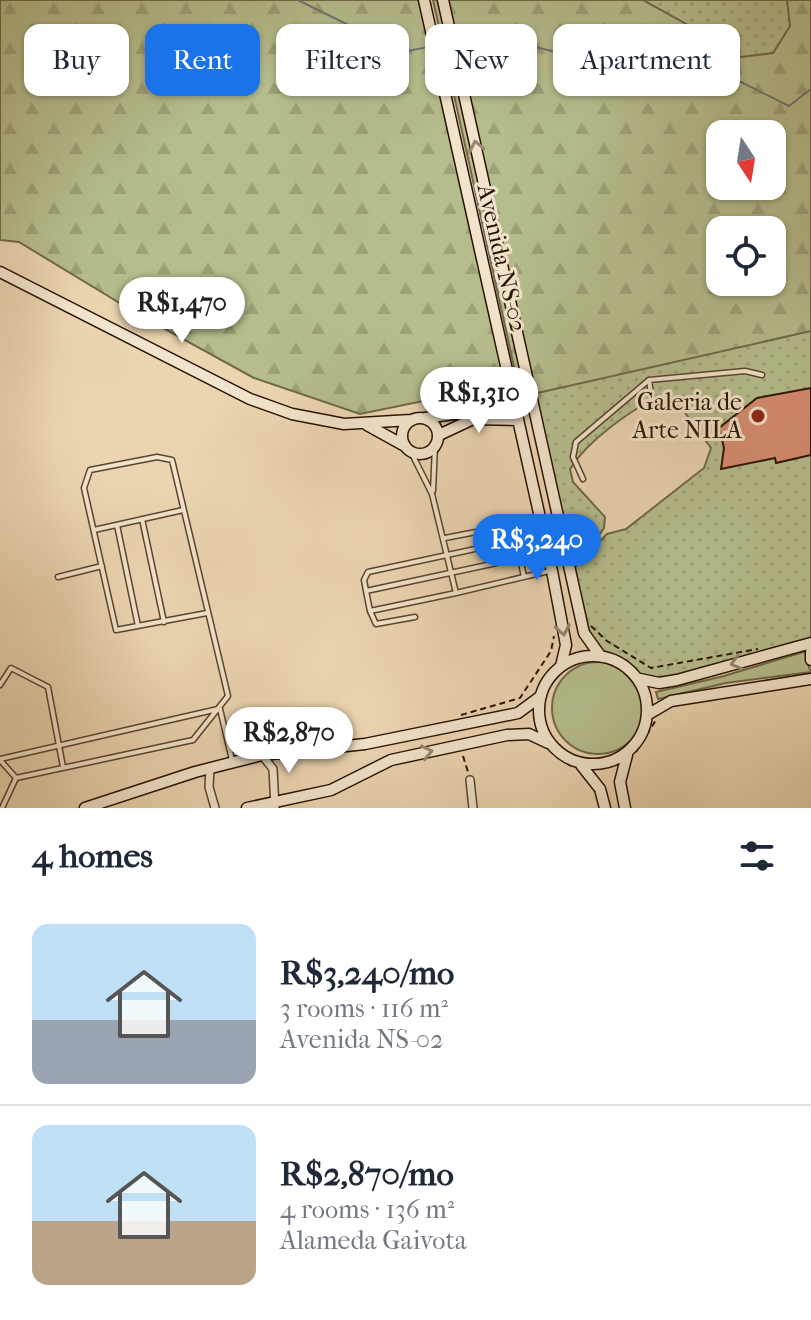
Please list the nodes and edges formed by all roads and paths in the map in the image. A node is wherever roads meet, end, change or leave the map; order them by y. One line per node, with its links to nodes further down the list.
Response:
1 (424, 0): 6 (street, Avenida NS-02)
2 (443, 0): 40 (street, Avenida NS-02, one-way to 2)
3 (0, 272): 11 (street)
4 (762, 375): 5 (lane)
5 (649, 380): 7 (lane); 14 (lane)
6 (512, 391): 8 (street); 10 (street, Avenida NS-02)
7 (653, 407)
8 (424, 418): 9 (street); 12 (street)
9 (411, 420): 11 (street); 13 (street)
10 (518, 420): 12 (street); 25 (street, Avenida NS-02)
11 (367, 425): 13 (street)
12 (437, 440): 13 (street); 15 (lane)
13 (408, 448): 15 (lane)
14 (583, 479)
15 (432, 494): 20 (lane)
16 (183, 510): 17 (lane); 19 (lane); 32 (lane)
17 (142, 519): 18 (lane); 35 (lane)
18 (117, 525): 19 (lane); 36 (lane)
19 (94, 530): 24 (lane)
20 (445, 538): 21 (lane); 22 (lane)
21 (517, 540): 22 (lane); 23 (lane)
22 (448, 555): 26 (lane); 29 (lane)
23 (520, 558): 26 (lane); 28 (lane)
24 (102, 566): 27 (lane); 36 (lane)
25 (552, 571): 28 (lane); 43 (street, Avenida NS-02, one-way to 43)
26 (452, 572): 29 (lane); 30 (lane)
27 (58, 577)
28 (524, 577): 30 (lane)
29 (366, 591): 31 (lane)
30 (456, 593): 31 (lane)
31 (370, 611): 33 (lane)
32 (207, 613): 35 (lane); 48 (lane)
33 (415, 617)
34 (589, 617): 41 (path)
35 (164, 622): 36 (lane)
36 (138, 626)
37 (554, 632): 50 (path)
38 (811, 643): 41 (street)
39 (811, 652): 42 (street)
40 (599, 654): 43 (street); 44 (street)
41 (760, 657): 44 (street, one-way to 44)
42 (811, 660)
43 (561, 666): 47 (street)
44 (640, 679): 49 (street)
45 (811, 679): 49 (street)
46 (0, 685): 51 (lane)
47 (541, 696): 50 (street); 53 (street)
48 (220, 709): 51 (lane); 57 (lane); 58 (lane)
49 (653, 715): 55 (path); 55 (street)
50 (456, 726): 54 (street)
51 (58, 744): 56 (lane); 58 (lane)
52 (460, 745): 53 (street); 62 (path); 63 (street, one-way to 52)
53 (548, 746): 60 (street); 60 (path)
54 (262, 755): 57 (street); 63 (street)
55 (629, 758): 60 (street); 70 (street)
56 (0, 760): 61 (lane)
57 (232, 763): 59 (street)
58 (63, 767): 61 (lane)
59 (210, 768): 65 (street); 66 (street)
60 (580, 768): 69 (street)
61 (16, 778): 64 (lane)
62 (470, 780): 68 (street)
63 (276, 805): 67 (street)
64 (2, 808)
65 (85, 808)
66 (215, 808)
67 (247, 808)
68 (473, 808)
69 (605, 808)
70 (625, 808)

